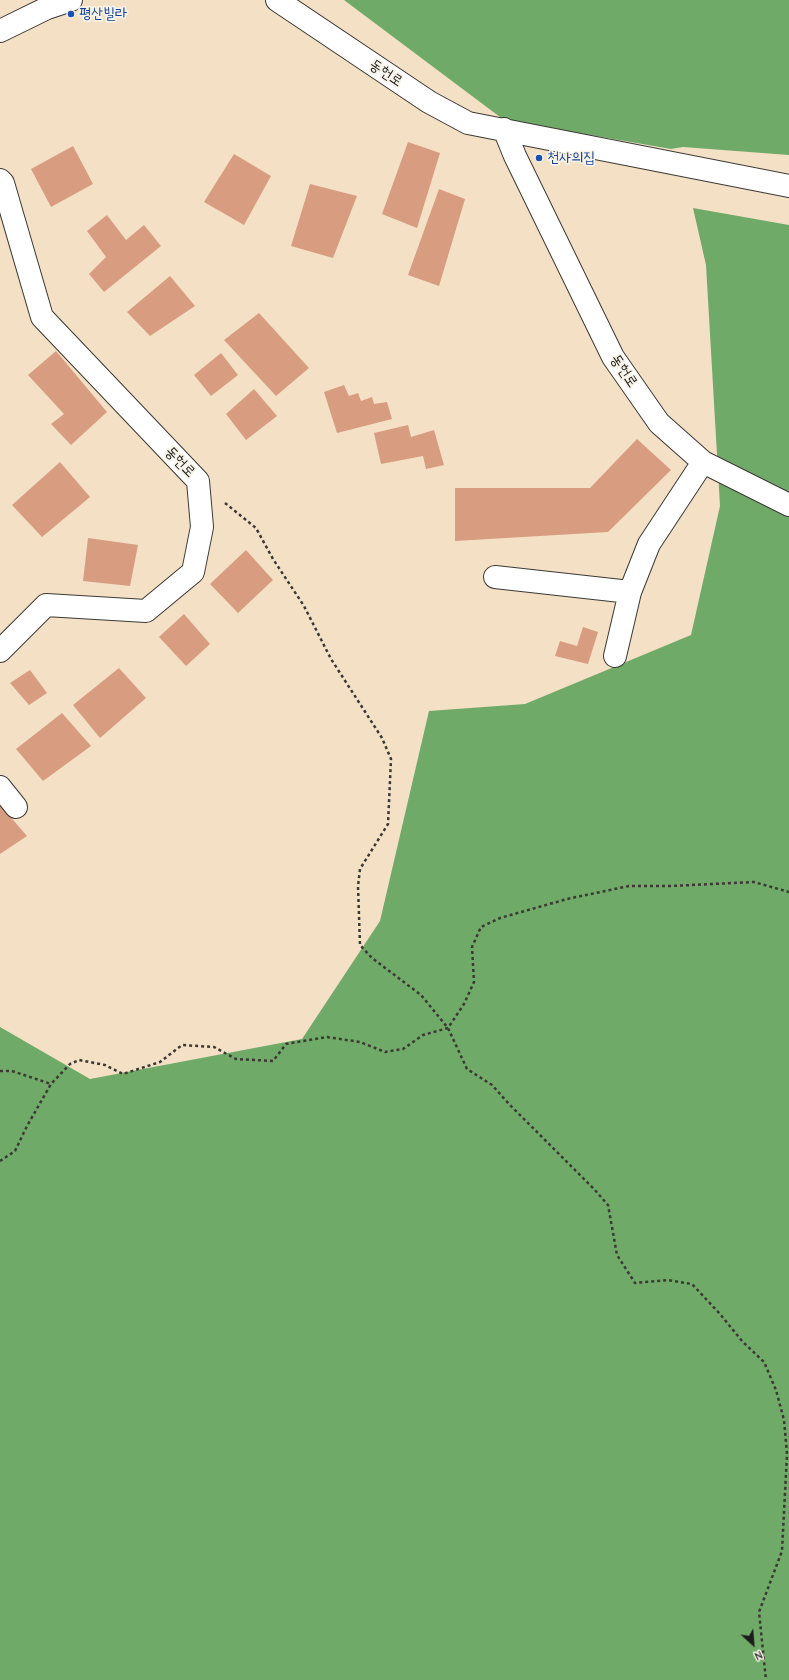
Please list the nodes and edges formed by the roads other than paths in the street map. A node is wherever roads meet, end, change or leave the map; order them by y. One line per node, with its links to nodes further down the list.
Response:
1 (71, 0): 3 (street)
2 (277, 0): 5 (street, 동헌로)
3 (29, 7): 4 (street)
4 (0, 31)
5 (504, 129): 7 (street, 동헌로); 8 (street, 동헌로)
6 (0, 180): 12 (street, 동헌로)
7 (789, 186)
8 (703, 462): 9 (street, 동헌로); 11 (street)
9 (789, 505)
10 (495, 578): 11 (street)
11 (630, 592): 13 (street)
12 (0, 651)
13 (614, 656)
14 (0, 788): 15 (street)
15 (16, 807)

